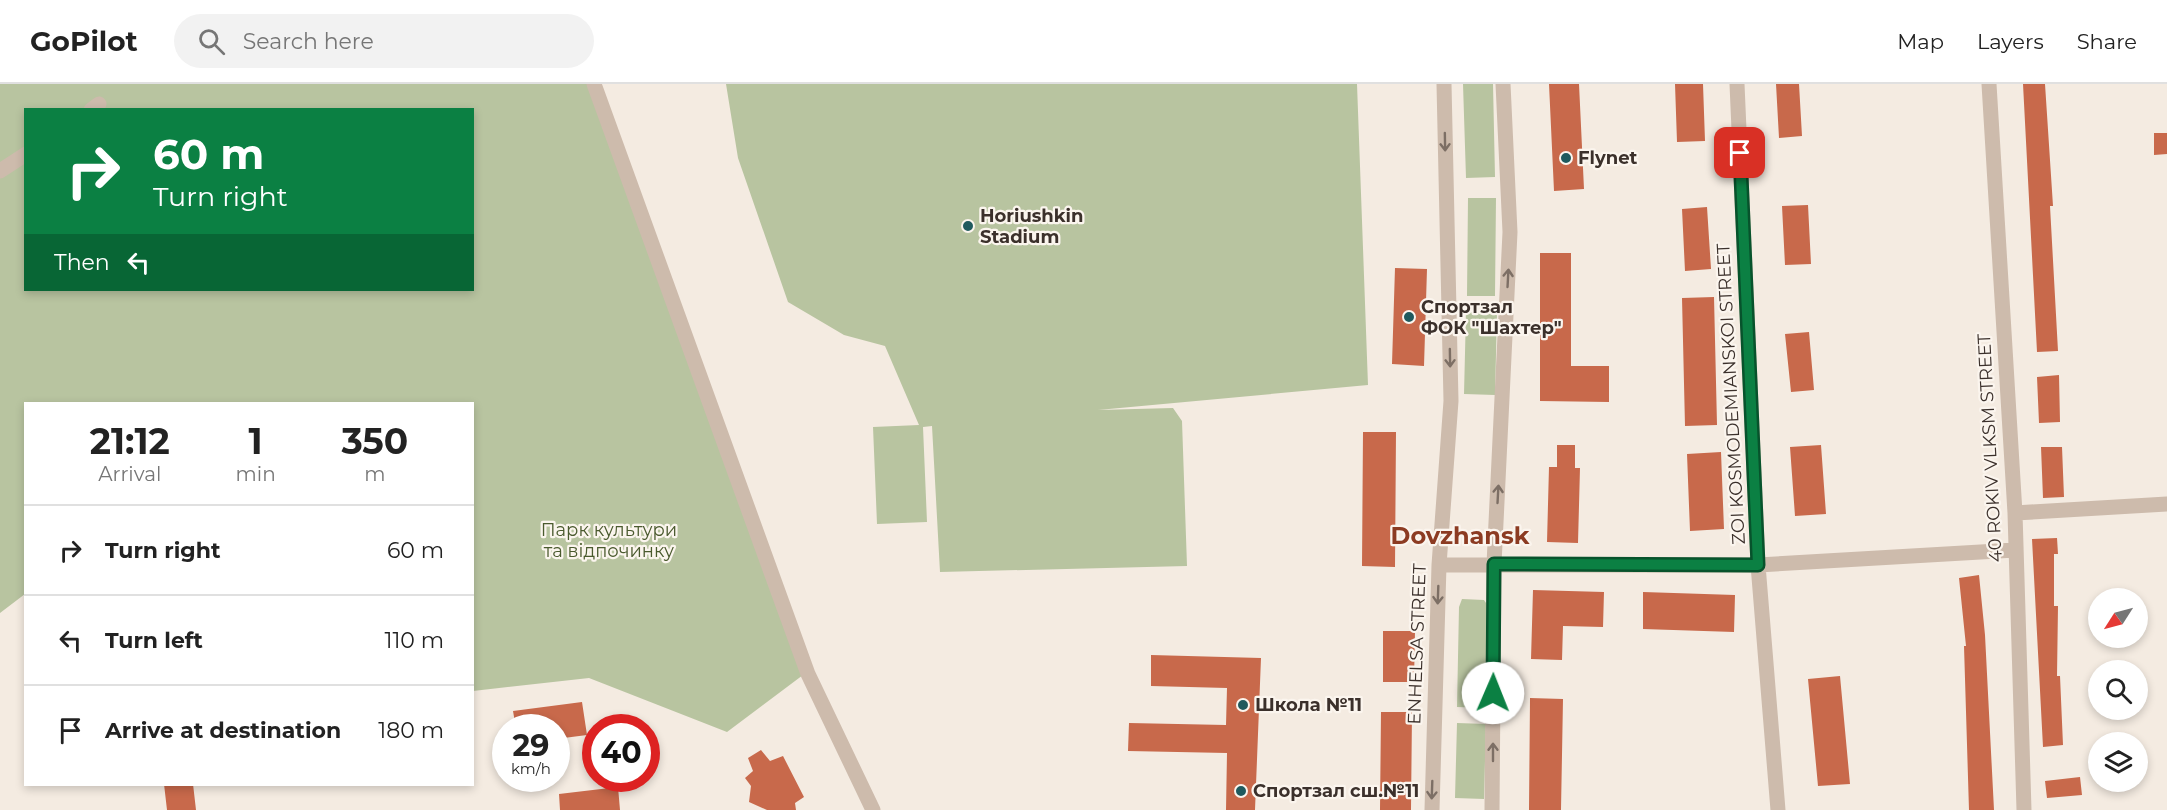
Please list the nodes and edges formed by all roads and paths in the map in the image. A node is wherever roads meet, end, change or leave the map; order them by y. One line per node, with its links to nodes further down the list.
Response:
1 (594, 84): 14 (street)
2 (1444, 84): 12 (street, ENHELSA STREET, one-way to 12)
3 (1503, 84): 11 (street, one-way to 3)
4 (1737, 84): 13 (street, ZOI KOSMODEMIANSKOI STREET)
5 (1989, 84): 9 (street, 40 ROKIV VLKSM STREET)
6 (24, 155): 7 (street)
7 (0, 171)
8 (2167, 504): 9 (street)
9 (2015, 513): 10 (street, 40 ROKIV VLKSM STREET)
10 (2015, 550): 13 (street); 18 (street, 40 ROKIV VLKSM STREET)
11 (1494, 564): 12 (street); 13 (street); 16 (street, one-way to 11)
12 (1439, 565): 15 (street, ENHELSA STREET, one-way to 15)
13 (1758, 565): 17 (street, ZOI KOSMODEMIANSKOI STREET)
14 (873, 810)
15 (1432, 810)
16 (1492, 810)
17 (1778, 810)
18 (2024, 810)

